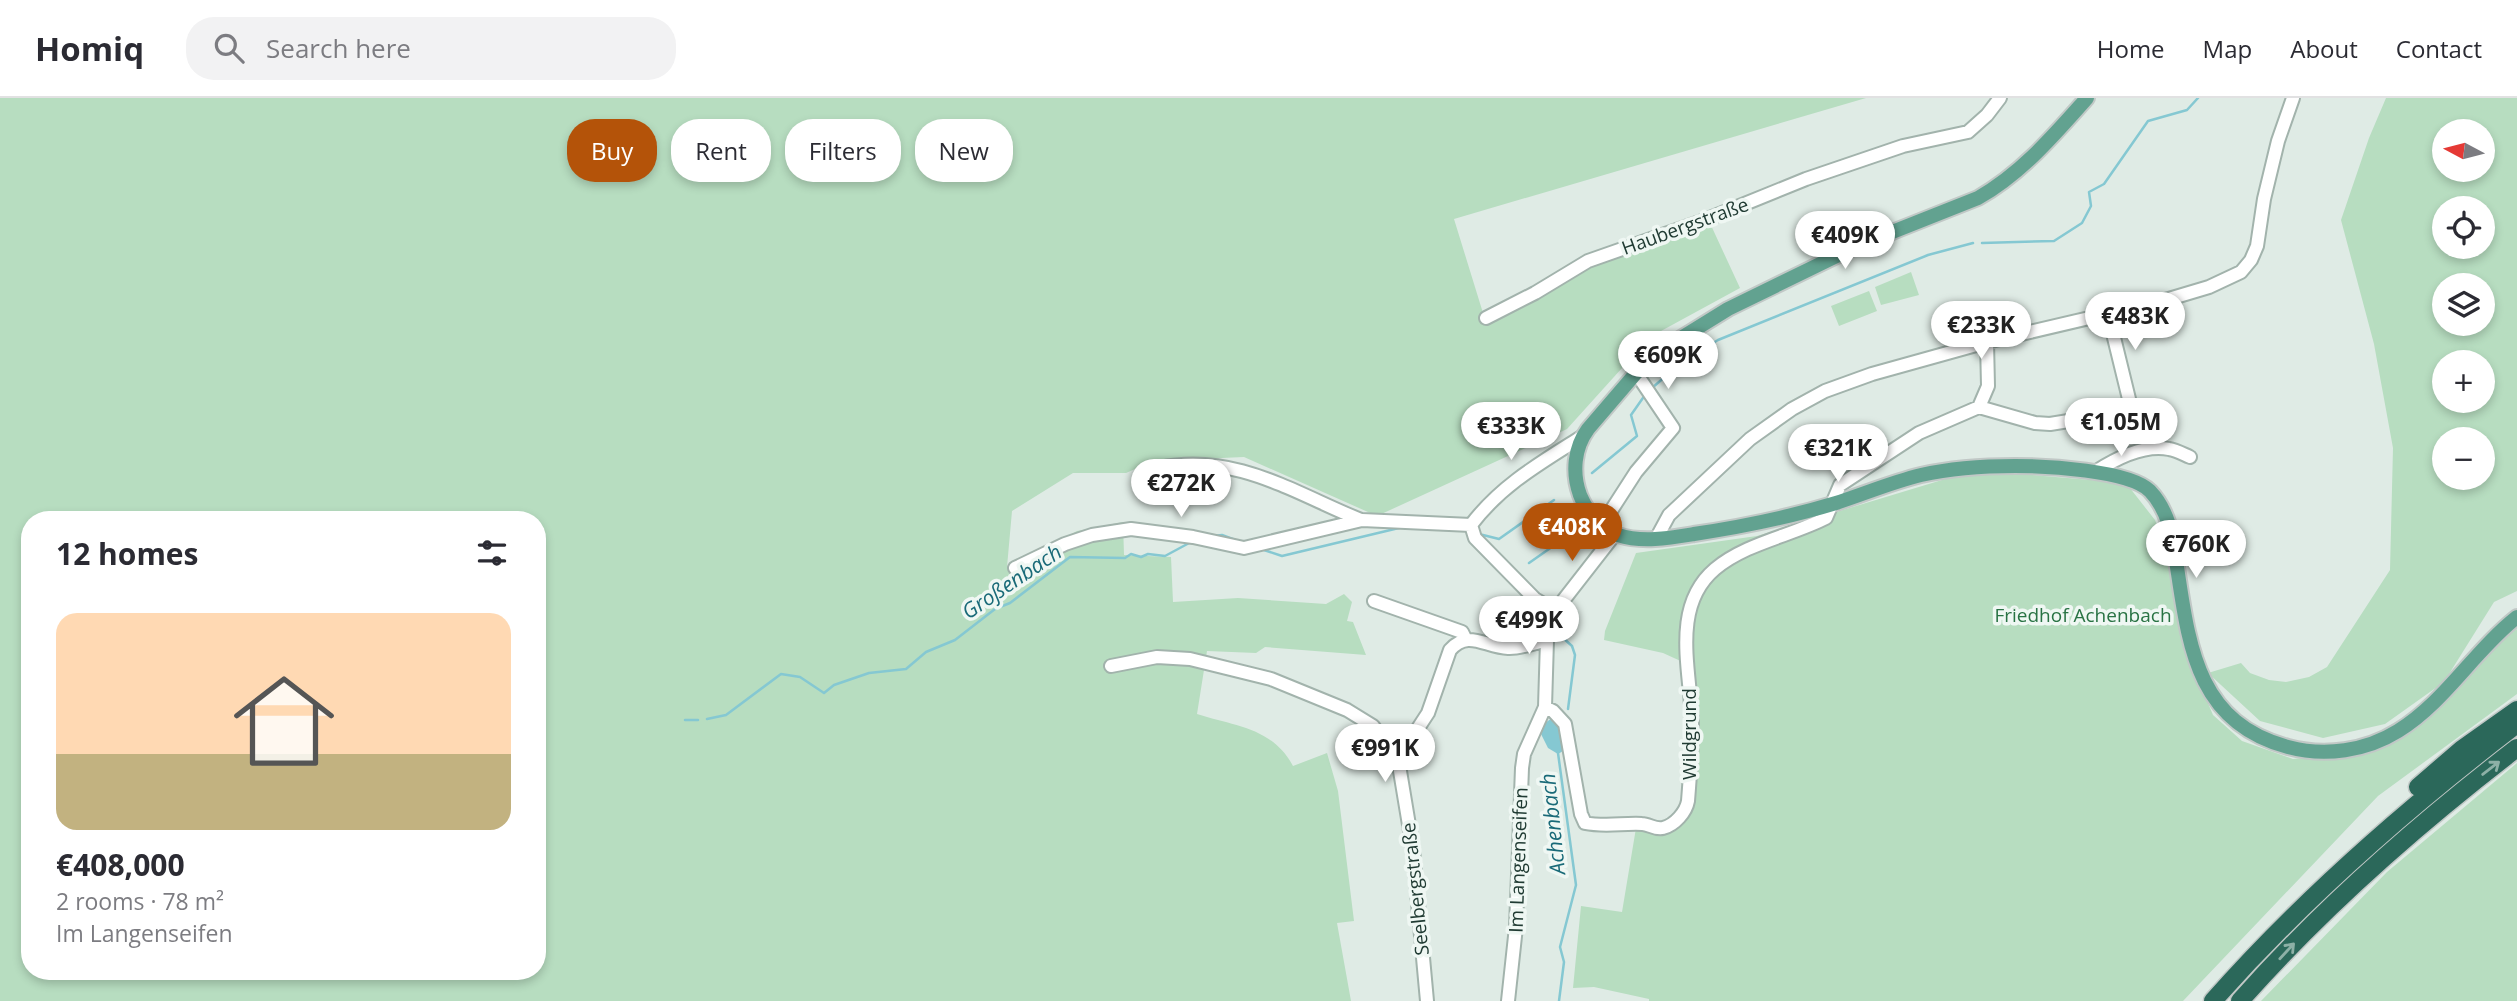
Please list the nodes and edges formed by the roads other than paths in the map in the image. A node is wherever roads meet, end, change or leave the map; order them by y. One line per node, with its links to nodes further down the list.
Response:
1 (2000, 98): 5 (street, Haubergstraße)
2 (2087, 98): 7 (main road)
3 (2293, 98): 4 (street)
4 (2108, 313): 6 (street); 8 (street)
5 (1486, 318)
6 (1987, 342): 8 (street); 18 (street)
7 (1636, 373): 9 (main road); 16 (street)
8 (1979, 407): 13 (street)
9 (1583, 436): 15 (street); 16 (main road)
10 (2190, 457): 12 (street)
11 (1159, 468): 14 (street)
12 (2095, 472): 13 (main road); 22 (main road)
13 (1834, 504): 18 (main road); 26 (street, Wildgrund)
14 (1362, 520): 15 (street); 19 (street)
15 (1471, 524): 21 (street)
16 (1600, 524): 17 (main road)
17 (1615, 534): 18 (main road); 21 (street, Im Langenseifen)
18 (1657, 539)
19 (1015, 568)
20 (1374, 601): 23 (street)
21 (1555, 611): 24 (street, Im Langenseifen)
22 (2517, 617)
23 (1465, 638): 24 (street); 30 (street)
24 (1546, 640): 26 (street, Im Langenseifen)
25 (1111, 666): 30 (street, Seelbergstraße)
26 (1545, 707): 33 (street, Im Langenseifen)
27 (2517, 710): 31 (highway)
28 (2517, 724): 31 (highway)
29 (2517, 748): 35 (highway, one-way to 29)
30 (1398, 759): 32 (street, Seelbergstraße)
31 (2350, 862): 34 (highway)
32 (1427, 1001)
33 (1508, 1001)
34 (2213, 1001)
35 (2240, 1001)

